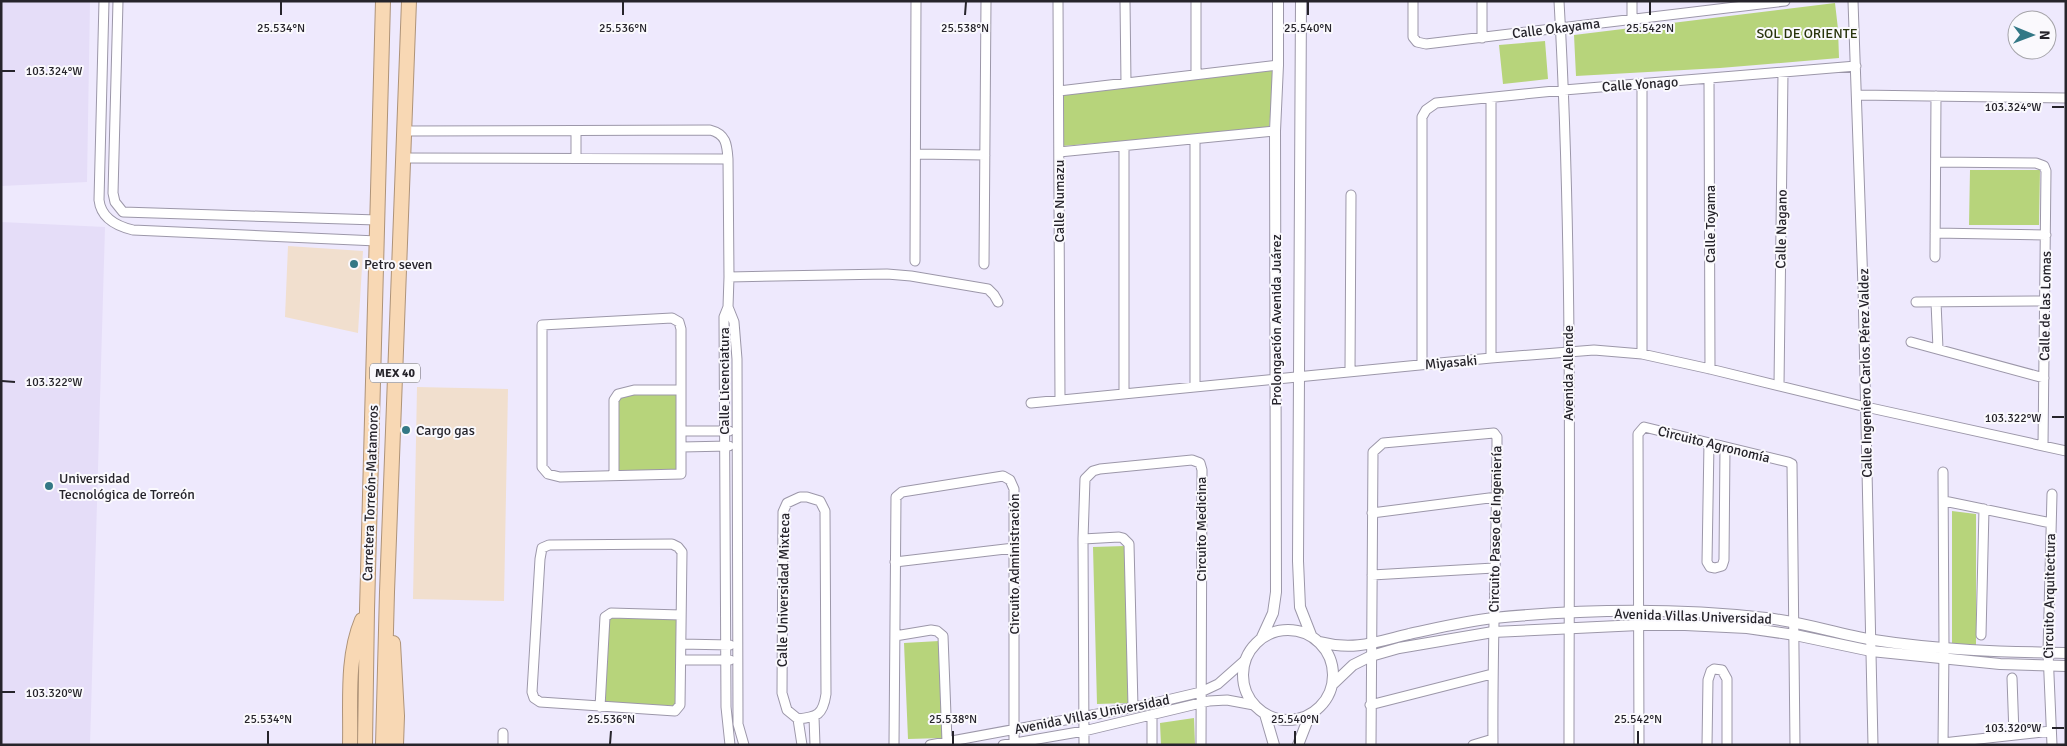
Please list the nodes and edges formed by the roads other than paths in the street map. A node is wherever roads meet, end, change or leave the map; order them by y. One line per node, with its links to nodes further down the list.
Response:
1 (104, 1): 52 (street)
2 (118, 1): 49 (street)
3 (383, 1): 49 (highway, Carretera Torreón-Matamoros / MEX 40)
4 (409, 1): 36 (highway, MEX 40)
5 (916, 1): 42 (street)
6 (986, 1): 43 (street)
7 (1058, 1): 31 (street, Calle Numazu)
8 (1125, 1): 28 (street)
9 (1196, 1): 26 (street)
10 (1278, 1): 23 (street, Prolongación Avenida Juárez)
11 (1301, 1): 70 (street, Prolongación Avenida Juárez)
12 (1413, 1): 22 (street, Calle Okayama)
13 (1482, 1): 22 (street)
14 (1559, 1): 21 (street, Avenida Allende)
15 (1632, 1): 20 (street)
16 (1785, 1): 18 (street, Calle Okayama)
17 (1853, 1): 24 (street, Calle Ingeniero Carlos Pérez Valdez)
18 (1770, 2): 19 (street, Calle Okayama)
19 (1703, 6): 20 (street, Calle Okayama)
20 (1632, 19): 21 (street, Calle Okayama)
21 (1560, 28): 22 (street, Calle Okayama); 30 (street, Avenida Allende)
22 (1482, 38)
23 (1278, 65): 26 (street); 38 (street, Prolongación Avenida Juárez)
24 (1856, 66): 25 (street, Calle Yonago); 32 (street, Calle Ingeniero Carlos Pérez Valdez)
25 (1784, 73): 27 (street, Calle Yonago); 73 (street, Calle Nagano)
26 (1196, 74): 28 (street)
27 (1709, 79): 29 (street, Calle Yonago); 68 (street, Calle Toyama)
28 (1126, 83): 31 (street)
29 (1642, 84): 30 (street, Calle Yonago); 65 (street)
30 (1564, 90): 34 (street, Calle Yonago); 64 (street, Avenida Allende)
31 (1059, 91): 41 (street, Calle Numazu)
32 (1858, 95): 33 (street); 79 (street, Calle Ingeniero Carlos Pérez Valdez)
33 (1936, 96): 35 (street); 47 (street)
34 (1491, 98): 66 (street); 67 (street, Calle Yonago)
35 (2066, 98)
36 (405, 131): 37 (street); 44 (highway, MEX 40)
37 (576, 131): 45 (street); 46 (street)
38 (1275, 132): 39 (street); 72 (street, Prolongación Avenida Juárez)
39 (1195, 139): 40 (street); 74 (street)
40 (1124, 146): 41 (street); 76 (street)
41 (1059, 152): 77 (street, Calle Numazu)
42 (916, 154): 43 (street); 54 (street)
43 (985, 155): 55 (street)
44 (404, 158): 45 (street); 103 (highway, MEX 40)
45 (576, 158): 46 (street)
46 (728, 159): 56 (street)
47 (1936, 162): 50 (street); 51 (street, Calle de las Lomas)
48 (1352, 195): 69 (street)
49 (377, 220): 52 (highway, Carretera Torreón-Matamoros / MEX 40)
50 (1935, 233): 51 (street); 53 (street)
51 (2046, 235): 57 (street, Calle de las Lomas)
52 (377, 241): 104 (highway, Carretera Torreón-Matamoros / MEX 40)
53 (1935, 257)
54 (915, 261)
55 (984, 264)
56 (729, 277): 58 (street); 61 (street)
57 (2045, 301): 60 (street); 71 (street, Calle de las Lomas)
58 (998, 302)
59 (1916, 302): 60 (street)
60 (1936, 302): 63 (street)
61 (728, 307): 81 (street, Calle Licenciatura); 82 (street, Calle Licenciatura)
62 (1911, 342): 63 (street)
63 (1938, 349): 71 (street)
64 (1568, 351): 65 (street, Miyasaki); 66 (street, Miyasaki); 106 (street, Avenida Allende)
65 (1642, 354): 68 (street, Miyasaki)
66 (1491, 358): 67 (street, Miyasaki)
67 (1422, 364): 69 (street, Miyasaki)
68 (1710, 369): 73 (street, Miyasaki)
69 (1350, 371): 70 (street, Miyasaki)
70 (1300, 376): 72 (street, Miyasaki); 113 (street, Prolongación Avenida Juárez)
71 (2044, 378): 85 (street, Calle de las Lomas)
72 (1276, 379): 74 (street, Miyasaki); 117 (street, Prolongación Avenida Juárez)
73 (1779, 385): 79 (street, Miyasaki)
74 (1194, 387): 76 (street, Miyasaki)
75 (681, 390): 80 (street); 91 (street); 91 (street)
76 (1124, 394): 77 (street, Miyasaki)
77 (1060, 400): 78 (street, Miyasaki)
78 (1031, 403)
79 (1866, 407): 85 (street, Miyasaki); 118 (street, Calle Ingeniero Carlos Pérez Valdez)
80 (682, 431): 81 (street); 86 (street)
81 (725, 431): 82 (street); 84 (street, Calle Licenciatura)
82 (737, 431): 87 (street, Calle Licenciatura)
83 (1709, 443): 88 (street, Circuito Agronomía); 88 (street); 105 (street, Circuito Agronomía)
84 (725, 446): 86 (street); 87 (street); 122 (street, Calle Licenciatura)
85 (2044, 446): 89 (street, Miyasaki)
86 (682, 447): 91 (street)
87 (737, 447): 123 (street, Calle Licenciatura)
88 (1724, 448): 109 (street, Circuito Agronomía)
89 (2066, 451)
90 (1943, 472): 94 (street)
91 (614, 475)
92 (2052, 494): 97 (street)
93 (1497, 497): 96 (street); 96 (street, Circuito Paseo de Ingeniería); 101 (street, Circuito Paseo de Ingeniería)
94 (1944, 501): 95 (street, Circuito Arquitectura); 124 (street)
95 (1984, 509): 97 (street, Circuito Arquitectura); 115 (street)
96 (1372, 513): 102 (street, Circuito Paseo de Ingeniería)
97 (2051, 523): 126 (street, Circuito Arquitectura)
98 (1083, 539): 139 (street, Circuito Medicina); 144 (street); 147 (street, Circuito Medicina)
99 (1014, 548): 100 (street); 100 (street, Circuito Administración); 151 (street, Circuito Administración)
100 (896, 562): 116 (street, Circuito Administración)
101 (1494, 568): 102 (street); 108 (street, Circuito Paseo de Ingeniería)
102 (1372, 575): 121 (street, Circuito Paseo de Ingeniería)
103 (387, 592): 162 (highway, MEX 40); 163 (highway)
104 (366, 610): 160 (highway); 161 (highway, Carretera Torreón-Matamoros / MEX 40)
105 (1640, 612): 106 (street, Avenida Villas Universidad); 109 (street, Avenida Villas Universidad); 110 (street, Circuito Agronomía)
106 (1569, 613): 108 (street, Avenida Villas Universidad); 111 (street, Avenida Allende)
107 (681, 616): 120 (street); 143 (street); 143 (street)
108 (1493, 618): 112 (street, Circuito Paseo de Ingeniería); 121 (street, Avenida Villas Universidad)
109 (1795, 622): 114 (street, Circuito Agronomía); 118 (street, Avenida Villas Universidad)
110 (1639, 625): 111 (street, Avenida Villas Universidad); 114 (street, Avenida Villas Universidad); 180 (street, Circuito Agronomía)
111 (1569, 627): 112 (street, Avenida Villas Universidad); 179 (street, Avenida Allende)
112 (1493, 632): 128 (street, Avenida Villas Universidad); 136 (street, Circuito Paseo de Ingeniería)
113 (1311, 635): 117 (street); 119 (street)
114 (1795, 635): 125 (street, Avenida Villas Universidad); 183 (street, Circuito Agronomía)
115 (1981, 635)
116 (895, 636): 156 (street); 169 (street, Circuito Administración)
117 (1262, 637): 133 (street)
118 (1871, 639): 124 (street, Avenida Villas Universidad); 125 (street, Calle Ingeniero Carlos Pérez Valdez)
119 (1320, 642): 121 (street, Avenida Villas Universidad); 138 (street)
120 (681, 644): 122 (street); 130 (street)
121 (1371, 644): 128 (street, Circuito Paseo de Ingeniería)
122 (726, 645): 123 (street); 131 (street, Calle Licenciatura)
123 (738, 645): 132 (street, Calle Licenciatura)
124 (1944, 648): 126 (street, Avenida Villas Universidad); 129 (street)
125 (1871, 651): 129 (street, Avenida Villas Universidad); 184 (street, Calle Ingeniero Carlos Pérez Valdez)
126 (2048, 652): 127 (street, Avenida Villas Universidad); 134 (street, Circuito Arquitectura)
127 (2066, 653)
128 (1371, 656): 138 (street, Avenida Villas Universidad); 141 (street, Circuito Paseo de Ingeniería)
129 (1944, 659): 134 (street, Avenida Villas Universidad); 159 (street)
130 (681, 660): 131 (street); 143 (street)
131 (726, 660): 132 (street); 165 (street, Calle Licenciatura)
132 (738, 660): 166 (street, Calle Licenciatura)
133 (1244, 661): 139 (street, Avenida Villas Universidad); 142 (street)
134 (2048, 666): 135 (street, Avenida Villas Universidad); 153 (street, Circuito Arquitectura)
135 (2066, 666)
136 (1492, 674): 141 (street); 157 (street, Circuito Paseo de Ingeniería)
137 (2012, 678): 155 (street)
138 (1332, 685): 146 (street)
139 (1200, 692): 140 (street, Circuito Medicina); 144 (street, Avenida Villas Universidad)
140 (1201, 703): 142 (street, Avenida Villas Universidad); 148 (street, Avenida Villas Universidad); 174 (street, Circuito Medicina)
141 (1370, 704): 177 (street, Circuito Paseo de Ingeniería)
142 (1254, 705): 145 (street)
143 (600, 707)
144 (1133, 707): 147 (street, Avenida Villas Universidad)
145 (1264, 714): 146 (street); 175 (street)
146 (1310, 714): 176 (street)
147 (1084, 716): 151 (street, Avenida Villas Universidad); 152 (street, Circuito Medicina)
148 (1152, 716): 152 (street, Avenida Villas Universidad); 173 (street)
149 (814, 718): 150 (street); 150 (street, Calle Universidad Mixteca); 168 (street)
150 (798, 719): 167 (street, Calle Universidad Mixteca)
151 (1014, 729): 156 (street, Avenida Villas Universidad); 158 (street, Circuito Administración)
152 (1084, 731): 158 (street, Avenida Villas Universidad); 172 (street, Circuito Medicina)
153 (2051, 732): 155 (street); 185 (street, Circuito Arquitectura)
154 (503, 734): 164 (street)
155 (2014, 735): 159 (street)
156 (947, 742): 170 (street, Avenida Villas Universidad)
157 (1493, 742): 178 (street)
158 (1014, 744): 171 (street, Avenida Villas Universidad)
159 (1943, 744)
160 (350, 745)
161 (366, 745)
162 (383, 745)
163 (396, 745)
164 (503, 745)
165 (730, 745)
166 (744, 745)
167 (802, 745)
168 (815, 745)
169 (894, 745)
170 (930, 745)
171 (1004, 745)
172 (1084, 745)
173 (1152, 745)
174 (1201, 745)
175 (1274, 745)
176 (1298, 745)
177 (1371, 745)
178 (1473, 745)
179 (1569, 745)
180 (1639, 745)
181 (1707, 745): 182 (street)
182 (1727, 745)
183 (1795, 745)
184 (1873, 745)
185 (2052, 745)

